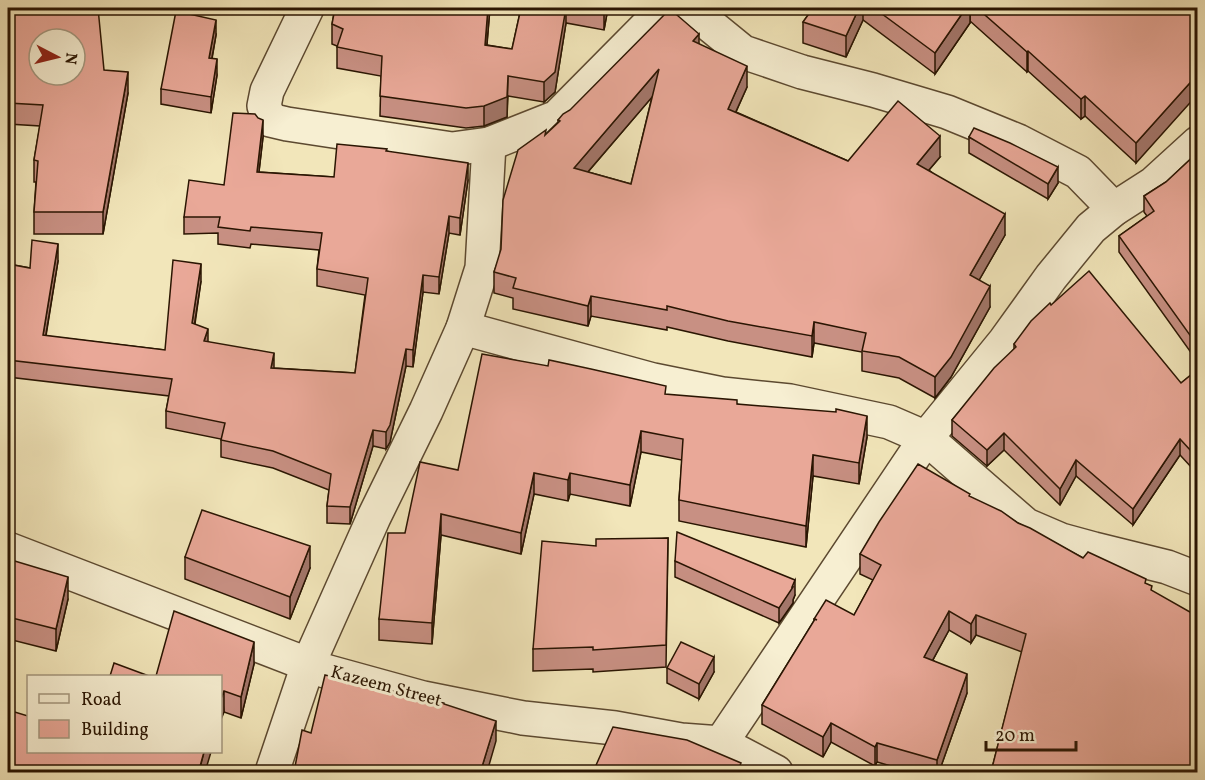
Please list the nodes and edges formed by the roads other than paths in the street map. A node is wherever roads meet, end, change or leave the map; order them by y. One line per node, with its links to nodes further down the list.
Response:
1 (307, 8): 5 (street)
2 (665, 8): 5 (street)
3 (688, 8): 6 (street)
4 (1197, 143): 6 (street)
5 (489, 144): 7 (street)
6 (1114, 209): 8 (street)
7 (463, 328): 8 (street); 11 (street)
8 (926, 438): 10 (street); 12 (street)
9 (8, 549): 11 (street, Kazeem Street)
10 (1197, 579)
11 (308, 665): 12 (street, Kazeem Street); 13 (street)
12 (721, 743): 14 (street, Kazeem Street)
13 (272, 772)
14 (776, 772)

